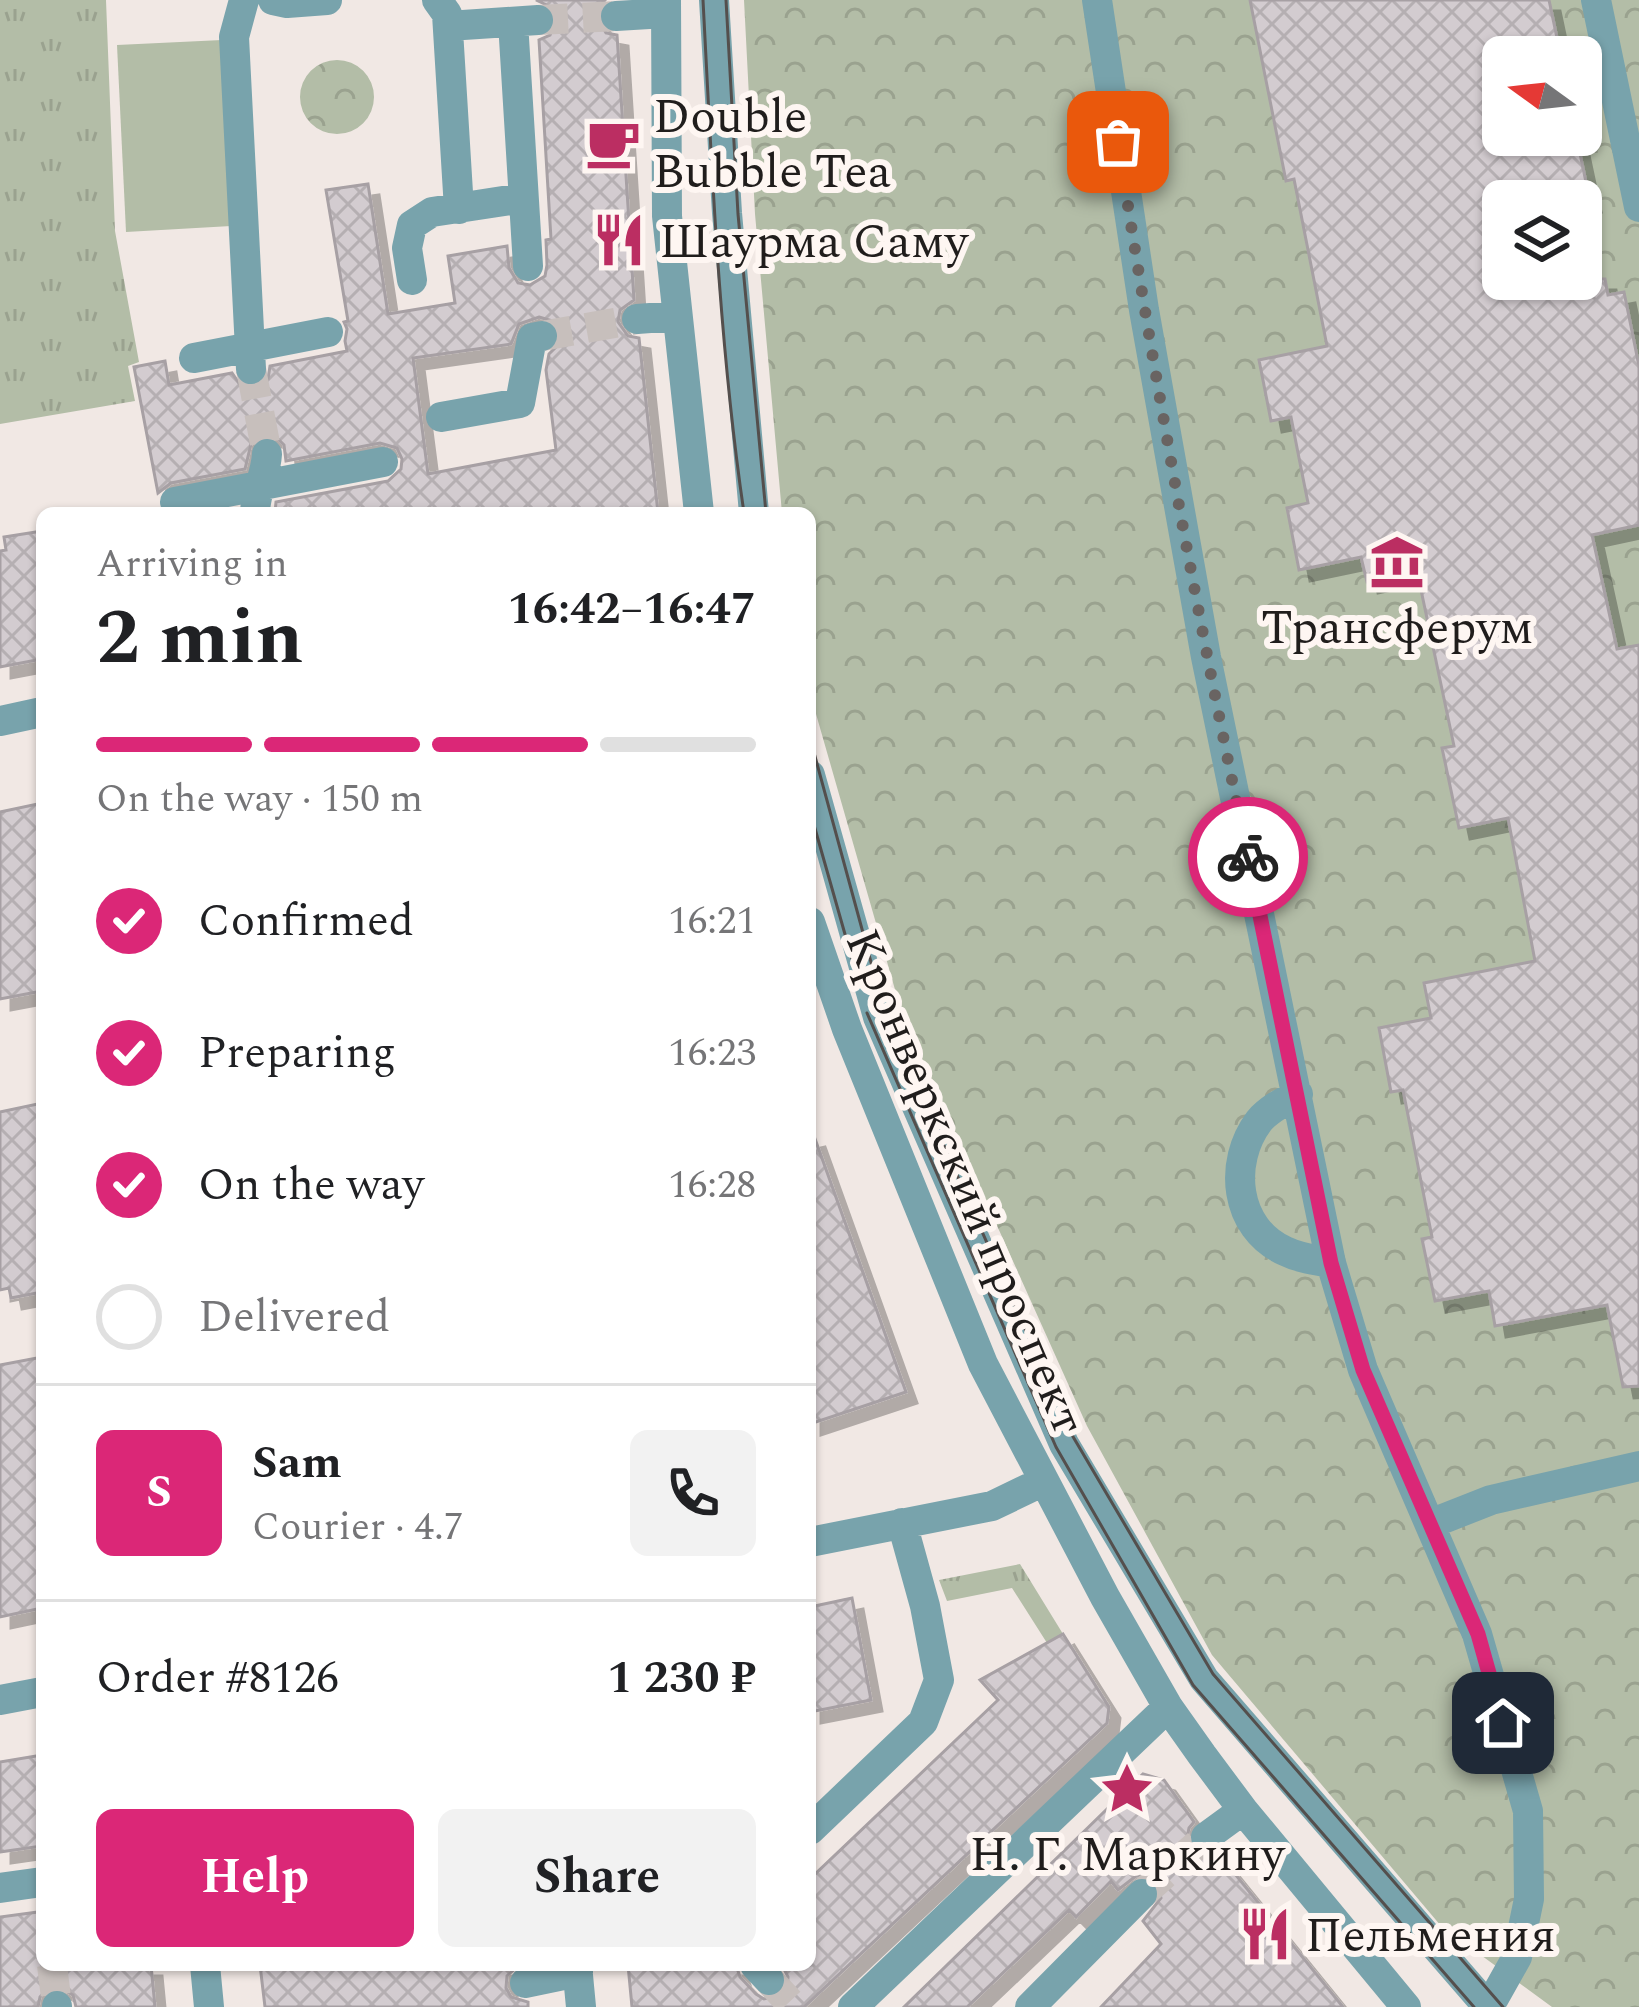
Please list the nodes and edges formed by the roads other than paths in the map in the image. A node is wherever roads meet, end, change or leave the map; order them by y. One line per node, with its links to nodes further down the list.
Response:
1 (244, 0): 21 (street)
2 (273, 0): 3 (street)
3 (327, 0)
4 (714, 0): 28 (street)
5 (1097, 0): 33 (street)
6 (1596, 0): 10 (street)
7 (666, 7): 9 (street); 16 (street)
8 (442, 13): 11 (street); 13 (street)
9 (616, 16)
10 (1634, 161): 12 (street)
11 (523, 198): 13 (street); 14 (street)
12 (1639, 207)
13 (459, 208): 15 (street)
14 (527, 266)
15 (412, 280)
16 (677, 316): 17 (street); 27 (street)
17 (637, 320)
18 (328, 332): 21 (street)
19 (542, 336): 22 (street)
20 (194, 358): 21 (street)
21 (250, 358)
22 (441, 417)
23 (267, 454): 25 (street)
24 (383, 462): 25 (street)
25 (258, 499): 26 (street)
26 (176, 502)
27 (698, 507)
28 (753, 507)
29 (36, 713): 30 (street)
30 (0, 721)
31 (816, 797): 58 (street)
32 (816, 939): 36 (street, Кронверкский проспект)
33 (1298, 1094): 34 (street); 34 (street)
34 (1331, 1263): 38 (street)
35 (1639, 1466): 38 (street)
36 (1044, 1481): 37 (street); 42 (street, Кронверкский проспект)
37 (902, 1523): 39 (street); 44 (street)
38 (1430, 1523): 58 (street)
39 (816, 1540)
40 (36, 1693): 41 (street)
41 (0, 1700)
42 (1168, 1707): 43 (street, Кронверкский проспект); 55 (street)
43 (1243, 1810): 45 (street); 57 (street, Кронверкский проспект)
44 (816, 1824)
45 (1206, 1838)
46 (36, 1883): 47 (street)
47 (0, 1888)
48 (1142, 1894): 56 (street)
49 (206, 1971): 53 (street)
50 (570, 1971): 52 (street)
51 (577, 1971): 54 (street)
52 (525, 1983)
53 (209, 2007)
54 (581, 2007)
55 (853, 2007)
56 (1030, 2007)
57 (1406, 2007)
58 (1486, 2007)

